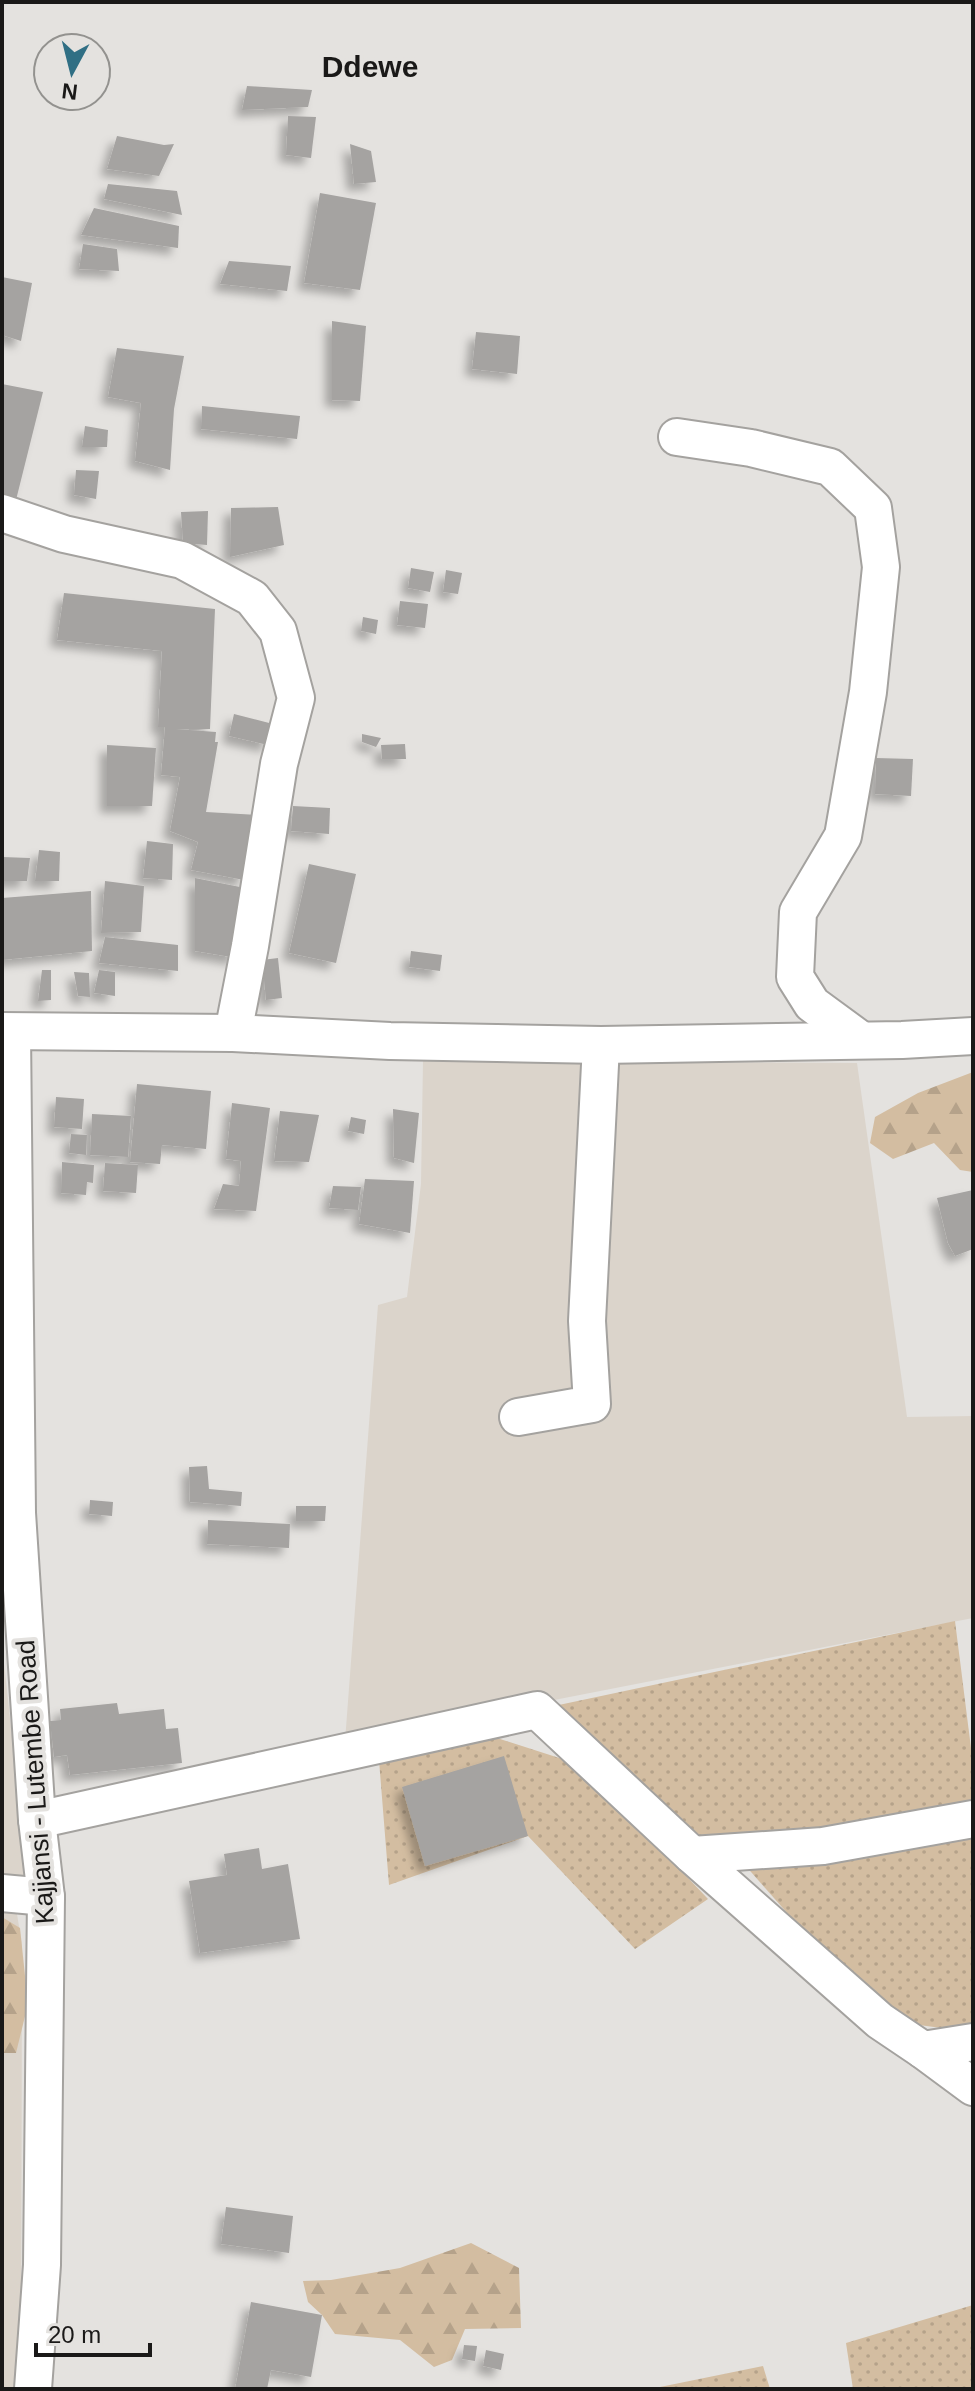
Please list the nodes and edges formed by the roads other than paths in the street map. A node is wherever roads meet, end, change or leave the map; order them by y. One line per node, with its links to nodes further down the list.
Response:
1 (677, 437): 6 (street)
2 (2, 513): 4 (street)
3 (7, 1032): 4 (street); 10 (street, Kajjansi - Lutembe Road)
4 (233, 1033): 7 (street)
5 (973, 1036): 6 (street)
6 (861, 1040): 7 (street)
7 (601, 1045): 8 (street)
8 (518, 1417)
9 (973, 1819): 11 (street)
10 (37, 1820): 11 (street); 13 (street, Kajjansi - Lutembe Road)
11 (692, 1855): 15 (street)
12 (2, 1893): 13 (street)
13 (46, 1897): 17 (street, Kajjansi - Lutembe Road)
14 (973, 2042): 15 (street)
15 (923, 2050): 16 (street)
16 (973, 2087)
17 (33, 2389)

